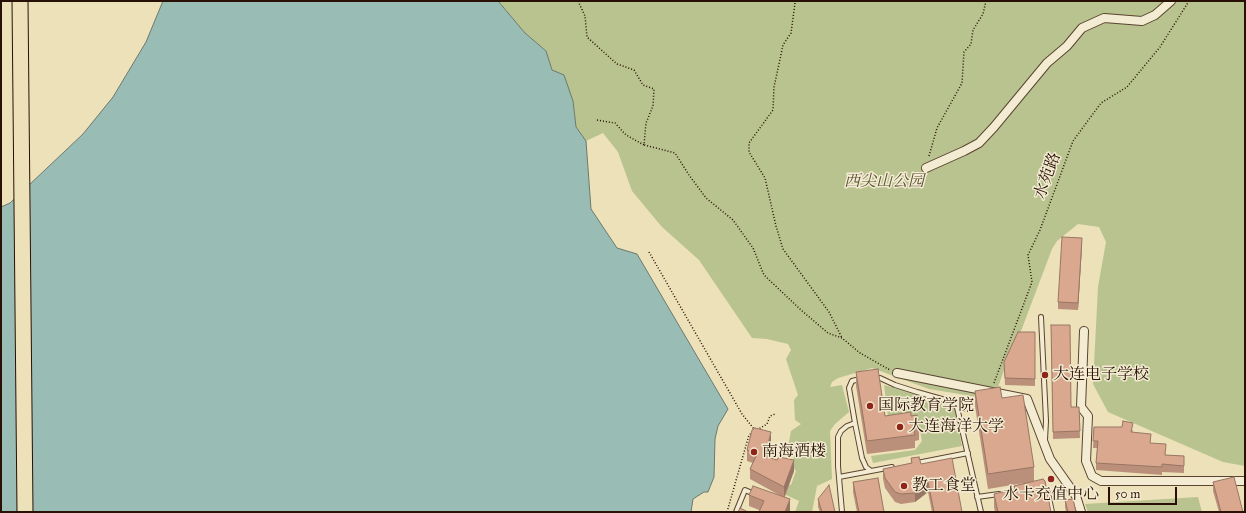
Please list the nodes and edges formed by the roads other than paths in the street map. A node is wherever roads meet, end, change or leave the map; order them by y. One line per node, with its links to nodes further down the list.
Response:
1 (20, 1): 19 (highway)
2 (1171, 1): 3 (street)
3 (926, 168)
4 (1041, 317): 8 (lane)
5 (1084, 332): 14 (street)
6 (897, 373): 8 (street)
7 (856, 423): 9 (lane); 12 (lane); 13 (lane)
8 (1044, 445): 24 (street)
9 (968, 454): 10 (lane); 18 (lane)
10 (908, 464)
11 (894, 467): 12 (lane)
12 (872, 471): 13 (lane)
13 (839, 477): 21 (lane)
14 (1245, 481)
15 (1040, 486): 23 (lane)
16 (1001, 493): 18 (lane)
17 (758, 495): 20 (lane)
18 (977, 497): 22 (lane)
19 (25, 512)
20 (736, 512)
21 (842, 512)
22 (981, 512)
23 (1052, 512)
24 (1081, 512)

